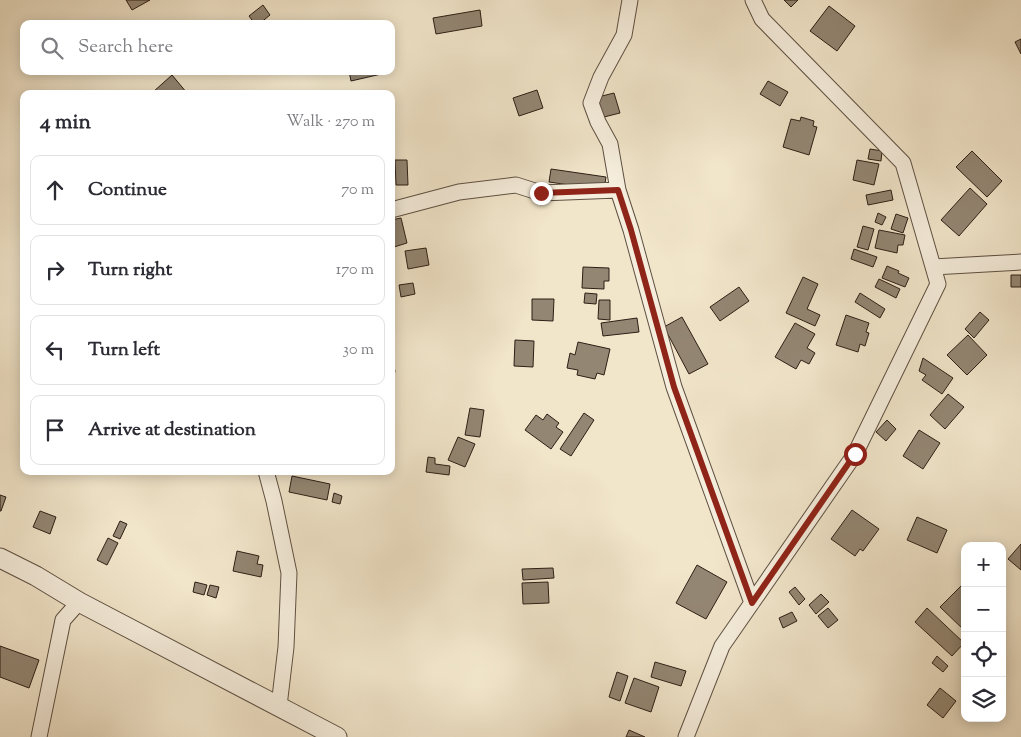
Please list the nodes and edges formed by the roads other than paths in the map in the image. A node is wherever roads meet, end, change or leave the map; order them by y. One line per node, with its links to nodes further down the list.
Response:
1 (630, 0): 3 (street)
2 (753, 0): 6 (street)
3 (618, 190): 4 (street); 10 (street)
4 (395, 209)
5 (1021, 262): 6 (street)
6 (933, 267): 10 (street)
7 (267, 475): 11 (street)
8 (0, 558): 9 (street)
9 (79, 602): 11 (street); 12 (street)
10 (752, 603): 14 (street)
11 (278, 706): 13 (street)
12 (39, 737)
13 (337, 737)
14 (686, 737)

